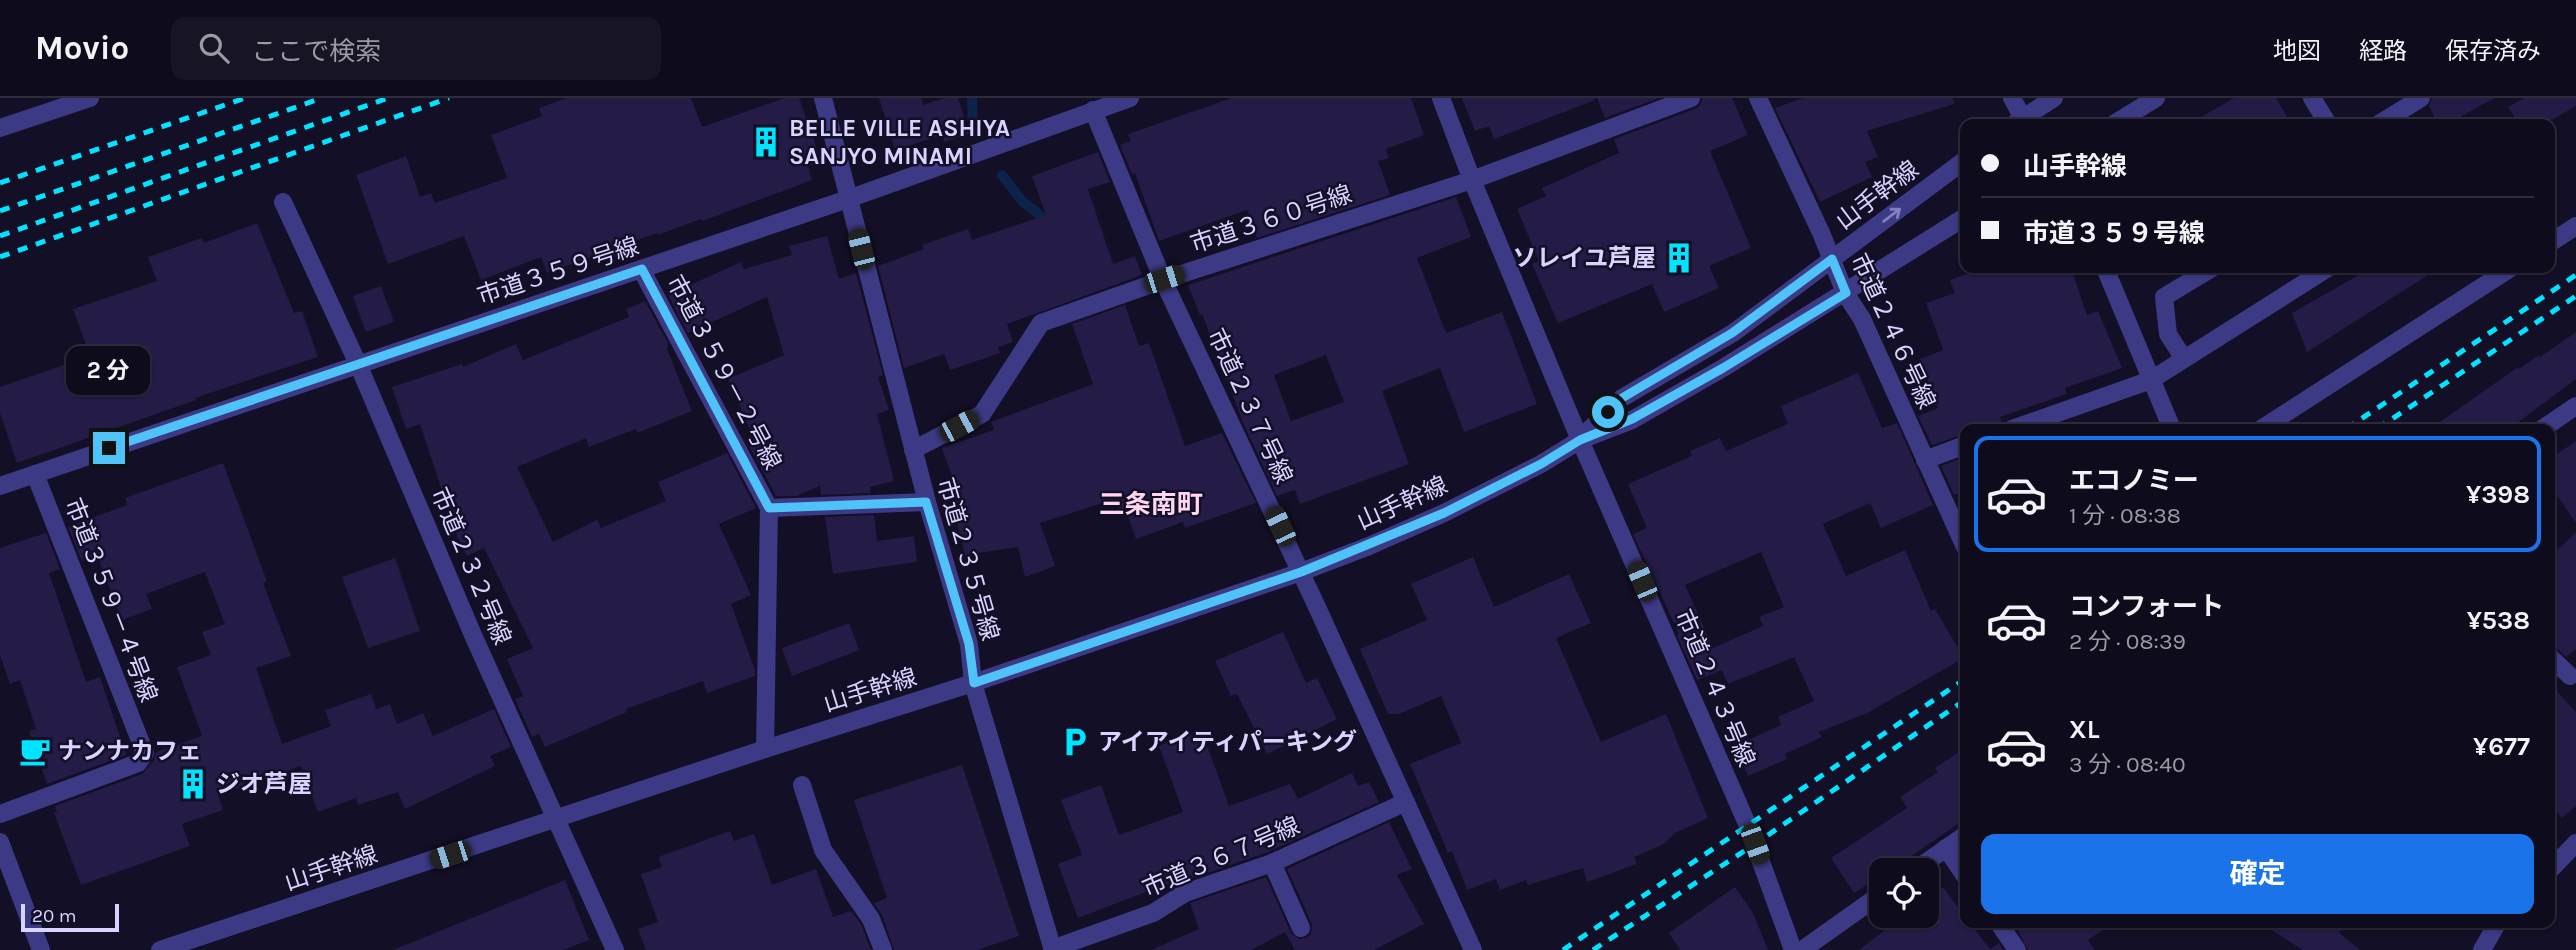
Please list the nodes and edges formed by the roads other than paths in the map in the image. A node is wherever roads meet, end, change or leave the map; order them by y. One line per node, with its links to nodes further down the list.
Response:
1 (90, 98): 18 (street)
2 (823, 98): 21 (street, 市道２３５号線)
3 (1130, 98): 12 (street, 市道３５９号線)
4 (1441, 98): 20 (street, 市道２４３号線)
5 (1691, 98): 20 (street, 市道３６０号線)
6 (1758, 98): 26 (street, 市道２４６号線)
7 (2012, 98): 13 (street)
8 (2054, 98): 14 (street)
9 (2157, 98): 15 (street)
10 (2312, 98): 16 (street)
11 (2421, 98): 17 (street)
12 (1093, 110): 21 (street, 市道３５９号線); 32 (street, 市道２３７号線)
13 (2020, 119)
14 (2025, 119)
15 (2122, 119)
16 (2325, 119)
17 (2387, 119)
18 (0, 128)
19 (1960, 164): 26 (street, 山手幹線, one-way to 19)
20 (1472, 180): 32 (street, 市道３６０号線); 42 (street, 市道２４３号線)
21 (848, 199): 27 (street, 市道３５９号線); 44 (street, 市道２３５号線)
22 (283, 202): 35 (street, 市道２３２号線)
23 (1960, 220): 33 (street, 山手幹線)
24 (2576, 226): 25 (street)
25 (2555, 240)
26 (1832, 259): 33 (street, 市道２４６号線); 42 (street, 山手幹線)
27 (642, 269): 35 (street, 市道３５９号線); 49 (street, 市道３５９－２号線)
28 (2107, 273): 36 (street)
29 (2204, 273): 34 (street)
30 (2320, 273): 34 (street)
31 (2503, 273): 40 (street)
32 (1164, 279): 44 (street, 市道３６０号線); 51 (street, 市道２３７号線)
33 (1846, 293): 42 (street, 山手幹線); 45 (street, 市道２４６号線)
34 (2184, 359): 36 (street)
35 (358, 364): 46 (street, 市道３５９号線); 59 (street, 市道２３２号線)
36 (2151, 380): 38 (street); 39 (street)
37 (2576, 406): 41 (street)
38 (2026, 424)
39 (2170, 424)
40 (2269, 424)
41 (2549, 424)
42 (1580, 440): 51 (street, 山手幹線); 78 (street, 市道２４３号線)
43 (1960, 447): 45 (street)
44 (913, 450): 48 (street, 市道２３５号線)
45 (1925, 460): 50 (street, 市道２４６号線)
46 (35, 474): 47 (street, 市道３５９号線); 58 (street, 市道３５９－４号線)
47 (0, 486)
48 (926, 502): 49 (street); 54 (street, 市道２３５号線)
49 (769, 508): 55 (street, 市道３５９－２号線)
50 (1960, 536)
51 (1301, 572): 54 (street, 山手幹線); 57 (street, 市道２３７号線)
52 (2555, 662): 53 (street)
53 (2570, 676)
54 (974, 683): 55 (street, 山手幹線); 73 (street, 市道２３５号線)
55 (765, 749): 59 (street, 山手幹線)
56 (802, 785): 76 (street)
57 (1406, 802): 65 (street, 市道３６７号線); 77 (street, 市道２３７号線)
58 (0, 814)
59 (555, 820): 72 (street, 市道２３２号線); 75 (street, 山手幹線)
60 (1960, 838): 63 (street)
61 (0, 842): 74 (street)
62 (2576, 843): 66 (street)
63 (1946, 848): 64 (street); 67 (street)
64 (1932, 858)
65 (1272, 863): 69 (street); 73 (street, 市道３６７号線)
66 (2555, 865)
67 (1960, 869)
68 (1869, 903): 79 (street)
69 (1301, 928)
70 (2002, 928): 80 (street)
71 (2494, 928): 81 (street)
72 (608, 948)
73 (1053, 949)
74 (41, 950)
75 (160, 950)
76 (883, 950)
77 (1473, 950)
78 (1793, 950)
79 (1802, 950)
80 (2017, 950)
81 (2482, 950)

